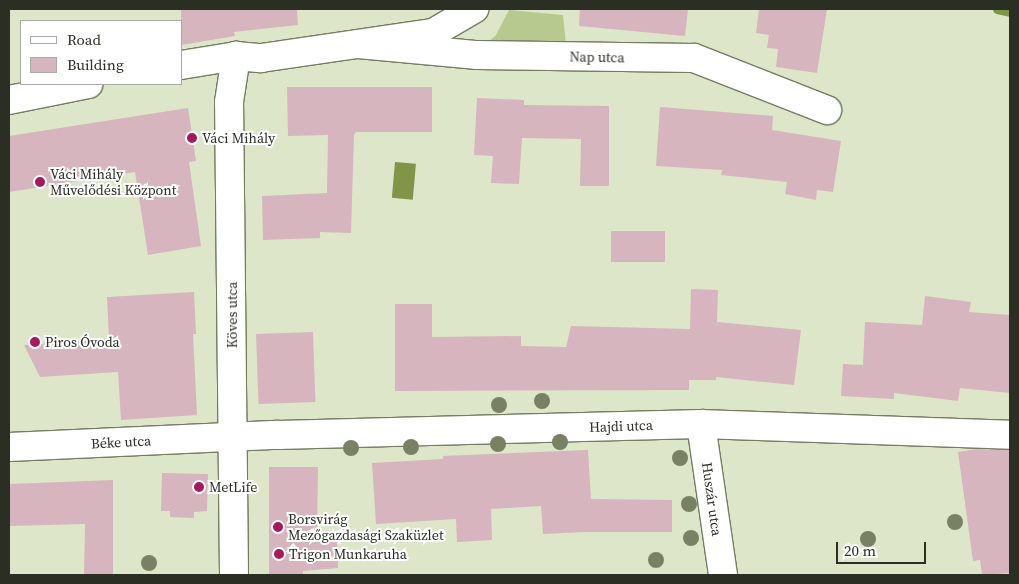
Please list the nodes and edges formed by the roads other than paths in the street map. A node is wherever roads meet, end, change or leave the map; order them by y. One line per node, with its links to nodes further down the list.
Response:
1 (474, 9): 2 (street, Nap utca)
2 (358, 44): 3 (street, Nap utca); 7 (street, Nap utca)
3 (236, 56): 4 (street, Nap utca); 10 (street, Köves utca)
4 (182, 65)
5 (83, 85): 6 (street)
6 (9, 100)
7 (827, 110)
8 (701, 424): 9 (street, Hajdi utca); 10 (street, Hajdi utca); 13 (street, Huszár utca)
9 (1010, 435)
10 (232, 437): 11 (street, Béke utca); 12 (street, Köves utca)
11 (9, 447)
12 (234, 575)
13 (722, 575)

